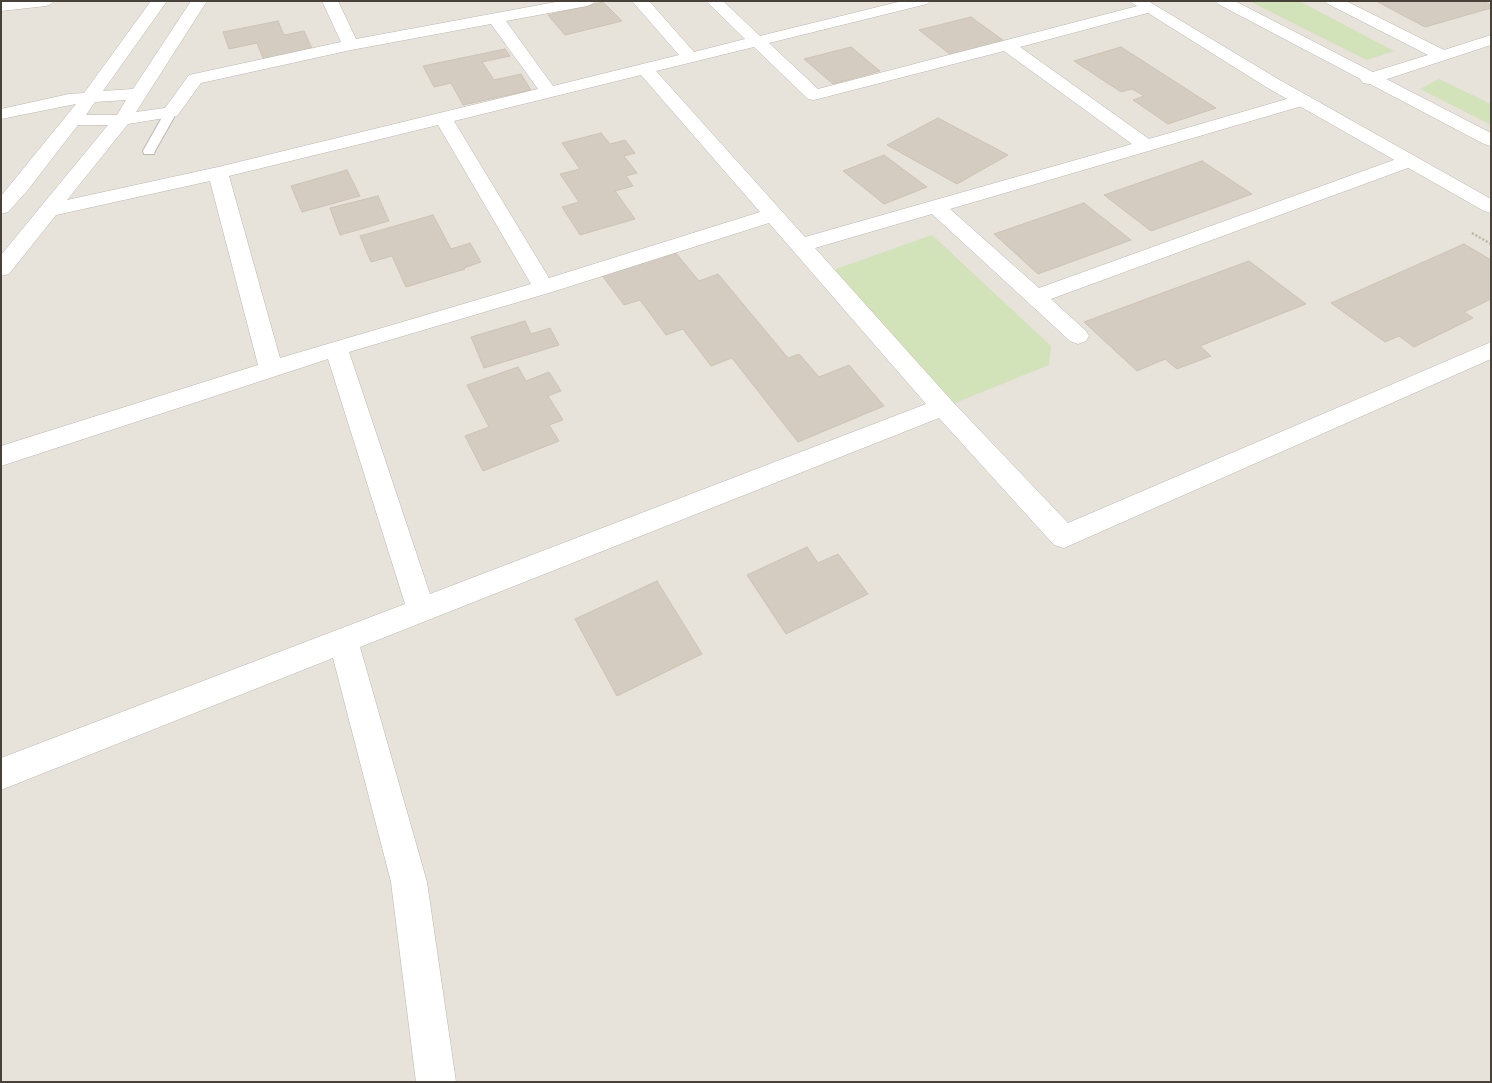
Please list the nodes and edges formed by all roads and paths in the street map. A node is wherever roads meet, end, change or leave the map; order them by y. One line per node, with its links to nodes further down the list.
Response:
1 (46, 1): 12 (street)
2 (159, 1): 24 (street)
3 (199, 1): 23 (street)
4 (330, 1): 16 (street)
5 (587, 1): 13 (street)
6 (640, 1): 19 (street)
7 (714, 1): 15 (street)
8 (922, 1): 15 (street)
9 (1223, 1): 21 (street)
10 (1333, 1): 18 (street)
11 (1143, 5): 17 (street); 25 (street)
12 (1, 6)
13 (496, 19): 16 (street); 22 (street)
14 (1491, 40): 18 (street)
15 (757, 41): 17 (street); 19 (street)
16 (351, 45): 26 (street)
17 (1007, 45): 32 (street)
18 (1444, 56): 21 (street)
19 (690, 57): 20 (street)
20 (645, 69): 22 (street); 40 (street)
21 (1369, 79): 31 (street)
22 (549, 92): 28 (street)
23 (140, 94): 24 (street); 30 (street)
24 (89, 96): 27 (street); 29 (street)
25 (1303, 100): 32 (street); 34 (street)
26 (171, 112): 30 (street); 33 (lane)
27 (1, 114)
28 (444, 118): 35 (street); 43 (street)
29 (72, 120): 30 (street); 38 (street)
30 (122, 120): 39 (street)
31 (1491, 140)
32 (1146, 145): 36 (street)
33 (149, 151)
34 (1409, 161): 37 (street); 44 (street)
35 (218, 174): 39 (street); 48 (street)
36 (935, 206): 41 (street); 44 (street)
37 (1491, 207)
38 (1, 208)
39 (51, 210): 42 (street)
40 (773, 215): 41 (street); 43 (street)
41 (802, 245): 49 (street)
42 (1, 269)
43 (544, 288): 46 (street)
44 (1036, 297): 45 (street)
45 (1078, 336)
46 (336, 348): 48 (street); 51 (street)
47 (1491, 350): 49 (street)
48 (271, 369): 50 (street)
49 (943, 407): 51 (street)
50 (1, 456)
51 (421, 610): 52 (street)
52 (343, 639): 53 (street); 54 (street)
53 (1, 774)
54 (436, 1082)

